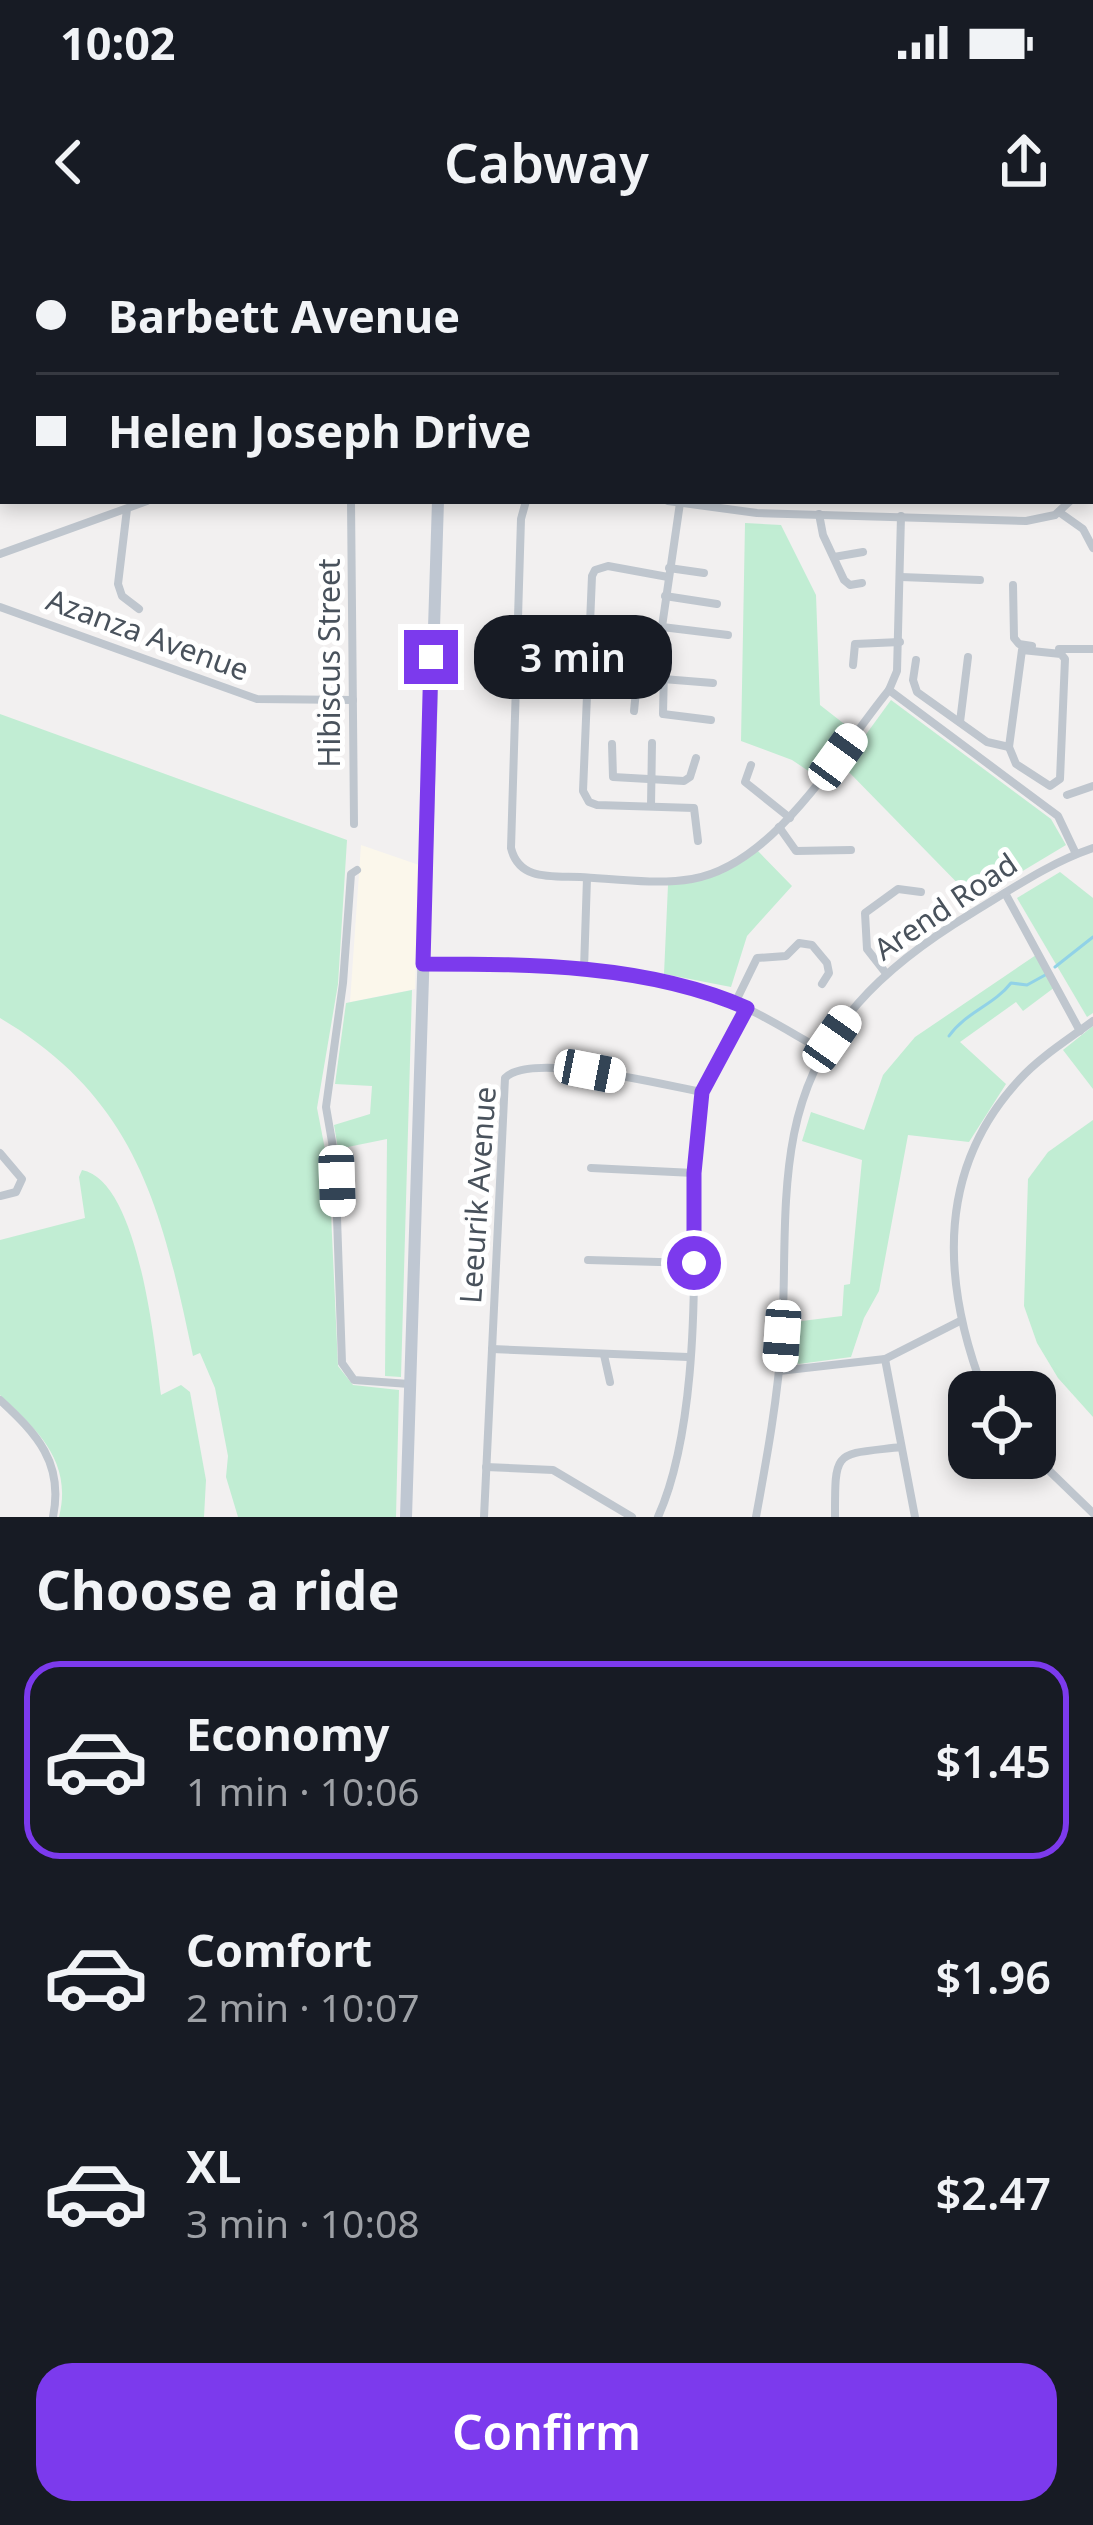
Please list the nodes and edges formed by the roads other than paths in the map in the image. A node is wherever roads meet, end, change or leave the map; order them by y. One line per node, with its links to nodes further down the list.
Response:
1 (140, 504): 8 (street, Azanza Avenue)
2 (351, 504): 37 (street, Hibiscus Street)
3 (438, 504): 63 (street)
4 (525, 504): 60 (street)
5 (680, 504): 16 (street)
6 (687, 504): 10 (street)
7 (1067, 504): 9 (street)
8 (127, 509): 14 (street, Azanza Avenue); 25 (street)
9 (1059, 512): 11 (street); 12 (street)
10 (819, 514): 11 (street); 15 (street)
11 (902, 516): 18 (street)
12 (1093, 548)
13 (863, 552): 15 (street)
14 (0, 554)
15 (834, 557): 20 (street)
16 (668, 572): 17 (street); 22 (street); 51 (street)
17 (704, 573)
18 (901, 577): 19 (street); 28 (street)
19 (980, 580)
20 (862, 583)
21 (1013, 585): 29 (street)
22 (665, 596): 23 (street); 26 (street)
23 (717, 604)
24 (0, 607): 37 (street, Azanza Avenue)
25 (139, 609)
26 (662, 627): 27 (street); 32 (street)
27 (728, 635)
28 (900, 642): 33 (street); 36 (street)
29 (1093, 649)
30 (968, 657): 40 (street)
31 (916, 660): 40 (street)
32 (656, 661): 34 (street); 38 (street)
33 (853, 665)
34 (663, 679): 35 (street); 39 (street)
35 (713, 683)
36 (889, 690): 47 (street); 52 (street)
37 (352, 700): 53 (street, Hibiscus Street)
38 (634, 711)
39 (711, 720)
40 (960, 724): 43 (street)
41 (652, 743): 48 (street)
42 (612, 744): 48 (street)
43 (1009, 747): 45 (street); 45 (street)
44 (696, 758): 48 (street)
45 (1016, 764): 47 (street)
46 (751, 765): 52 (street)
47 (1007, 776): 58 (street)
48 (652, 780): 51 (street)
49 (1093, 786): 50 (street)
50 (1067, 795)
51 (651, 806): 55 (street)
52 (790, 818): 54 (street)
53 (353, 824)
54 (779, 827): 57 (street); 60 (street)
55 (698, 842)
56 (1093, 848): 58 (street, Arend Road)
57 (851, 850)
58 (1076, 854): 62 (street, Arend Road)
59 (357, 870): 87 (street)
60 (586, 878): 64 (street)
61 (921, 892): 65 (street)
62 (1005, 893): 65 (street, Arend Road); 70 (street)
63 (423, 964): 64 (street); 87 (street)
64 (584, 969): 67 (street)
65 (885, 972): 71 (street, Arend Road)
66 (822, 984): 67 (street)
67 (735, 1003): 68 (street)
68 (747, 1008): 71 (street); 72 (street)
69 (1093, 1022): 70 (street)
70 (1080, 1031): 79 (street)
71 (824, 1051): 84 (street, Arend Road)
72 (702, 1092): 75 (street); 80 (street, Leeurik Avenue)
73 (0, 1154): 76 (street)
74 (591, 1168): 75 (street)
75 (694, 1173): 78 (street)
76 (0, 1196)
77 (588, 1260): 78 (street)
78 (694, 1263): 82 (street)
79 (960, 1321): 83 (street); 85 (street)
80 (492, 1349): 81 (street); 90 (street, Leeurik Avenue)
81 (603, 1353): 82 (street); 86 (street)
82 (688, 1357): 97 (street)
83 (885, 1359): 84 (street); 89 (street)
84 (779, 1371): 98 (street, Arend Road)
85 (977, 1371)
86 (610, 1382)
87 (411, 1384): 94 (street)
88 (0, 1400): 93 (street)
89 (902, 1447): 99 (street); 100 (street)
90 (486, 1467): 95 (street, Leeurik Avenue); 96 (street)
91 (1056, 1477): 92 (street)
92 (1093, 1513)
93 (53, 1517)
94 (406, 1517)
95 (484, 1517)
96 (632, 1517)
97 (658, 1517)
98 (756, 1517)
99 (836, 1517)
100 (915, 1517)

